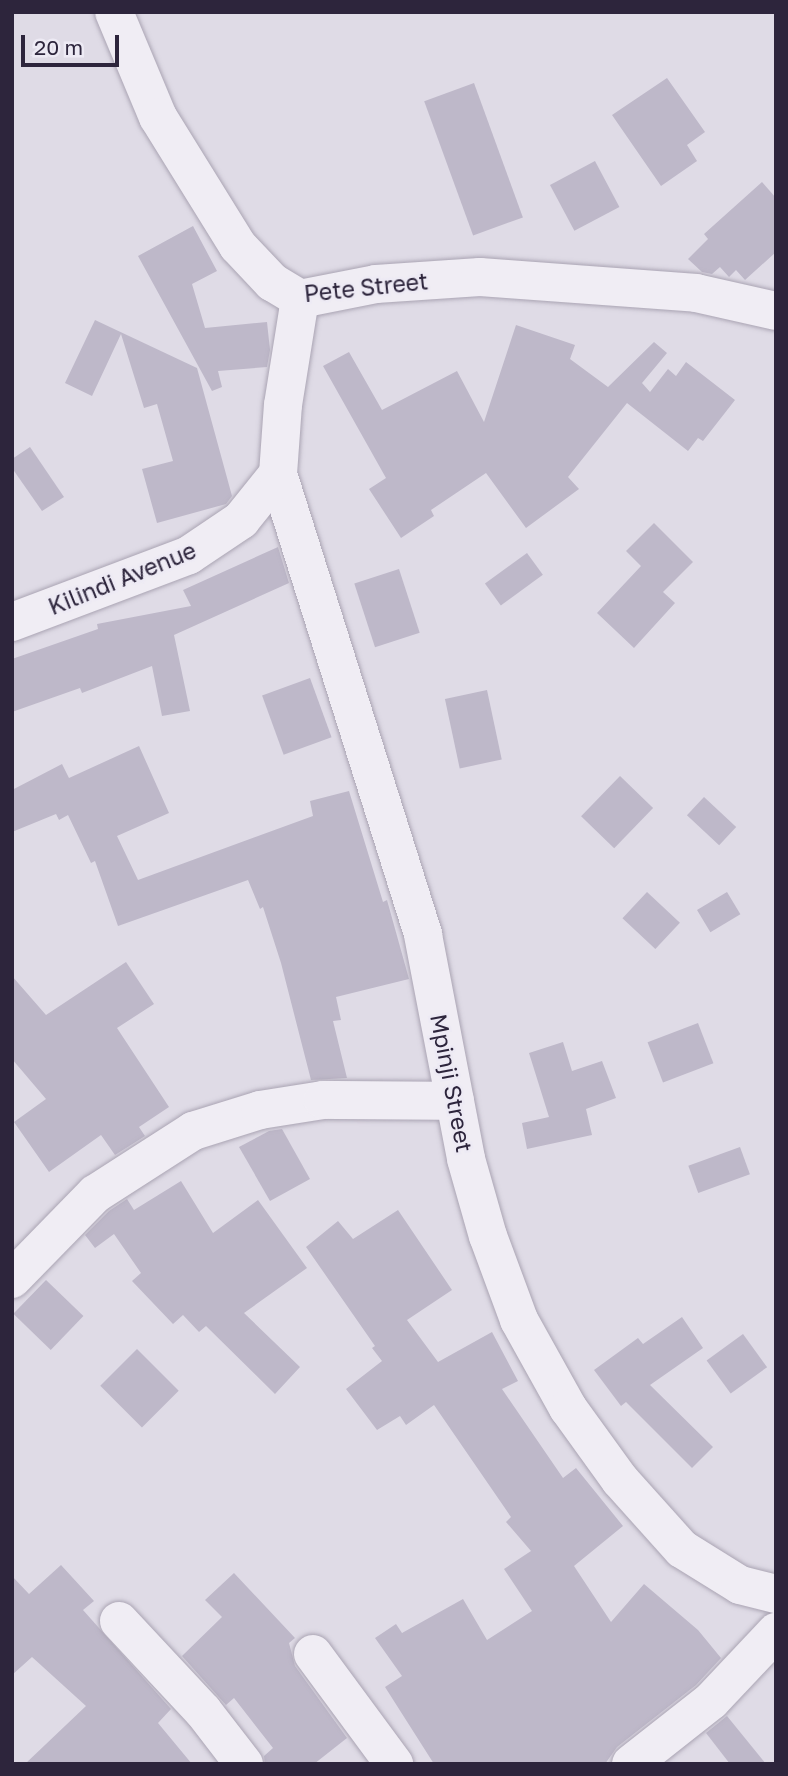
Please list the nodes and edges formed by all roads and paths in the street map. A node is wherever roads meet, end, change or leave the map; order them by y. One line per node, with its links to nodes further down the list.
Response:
1 (114, 12): 2 (street, Pete Street)
2 (300, 299): 3 (street, Pete Street); 4 (street)
3 (776, 311)
4 (278, 474): 5 (street, Kilindi Avenue); 6 (street, Mpinji Street)
5 (12, 622)
6 (455, 1101): 7 (street); 8 (street, Mpinji Street)
7 (12, 1279)
8 (776, 1594)
9 (119, 1621): 12 (street)
10 (776, 1632): 14 (street)
11 (313, 1654): 13 (street)
12 (244, 1764)
13 (394, 1764)
14 (631, 1764)

